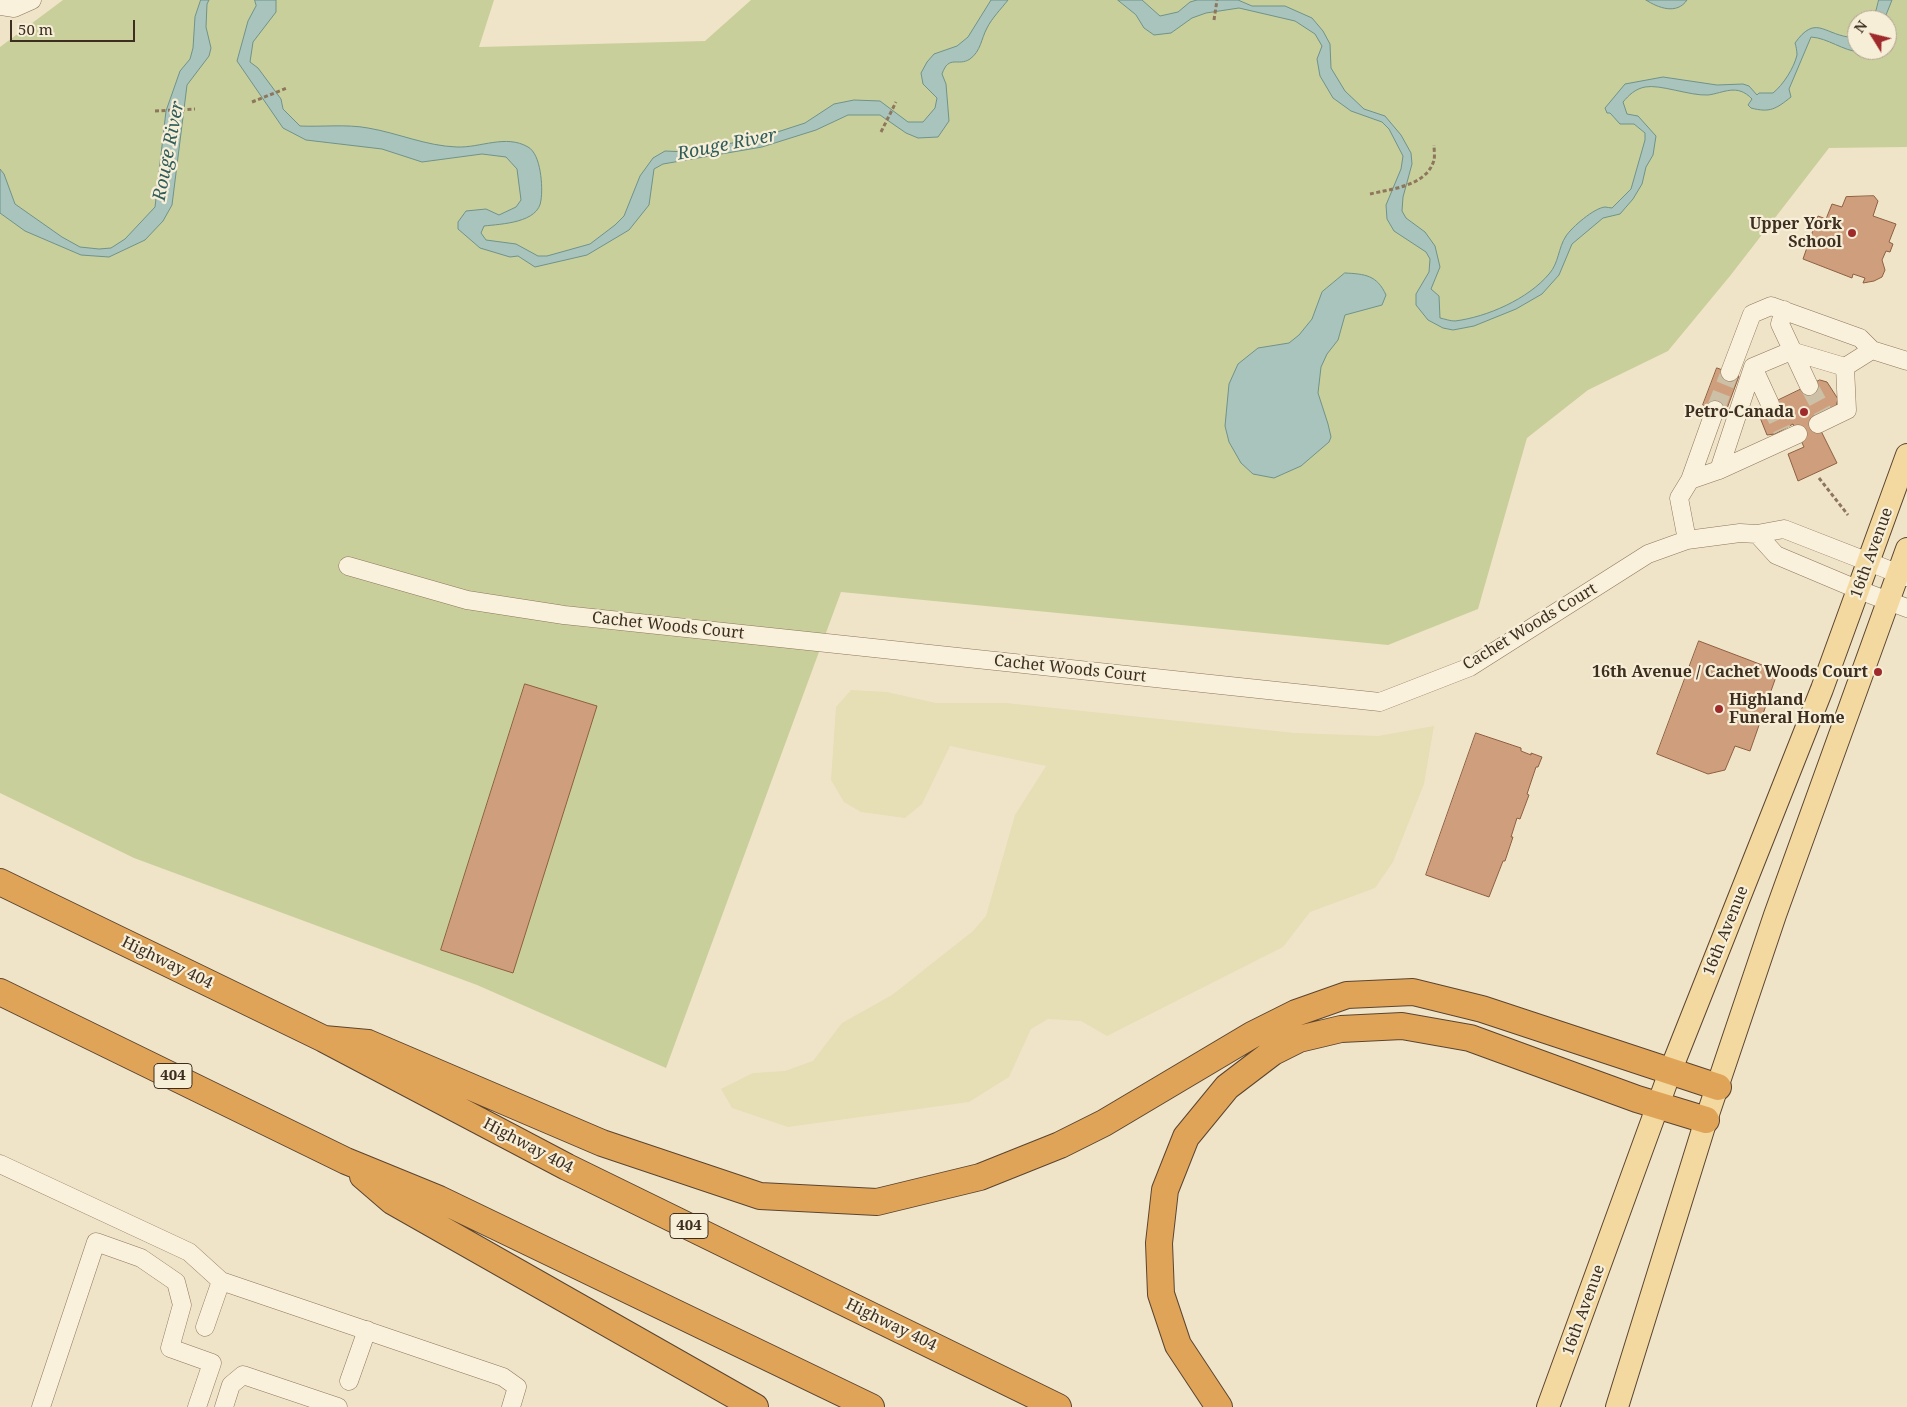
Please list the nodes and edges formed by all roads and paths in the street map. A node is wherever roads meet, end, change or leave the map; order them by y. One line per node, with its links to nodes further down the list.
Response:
1 (32, 0): 3 (street)
2 (1217, 0): 4 (path)
3 (0, 6)
4 (1214, 20)
5 (288, 88): 6 (path)
6 (252, 102)
7 (896, 102): 10 (path)
8 (195, 109): 9 (path)
9 (155, 111)
10 (881, 132)
11 (1434, 145): 12 (path)
12 (1370, 194)
13 (1784, 310): 14 (street); 15 (street); 19 (street)
14 (1792, 350): 17 (street); 18 (street); 20 (street)
15 (1872, 350): 16 (street); 17 (street)
16 (1907, 361)
17 (1845, 367): 23 (street)
18 (1753, 368): 21 (street); 26 (street)
19 (1730, 372)
20 (1809, 386)
21 (1770, 404)
22 (1715, 410): 28 (street)
23 (1822, 419)
24 (1789, 434): 26 (street)
25 (1907, 455): 33 (main road, 16th Avenue)
26 (1718, 470): 28 (street)
27 (1819, 478): 29 (path)
28 (1690, 480): 31 (street)
29 (1848, 515)
30 (1757, 534): 31 (street, Cachet Woods Court); 33 (street, Cachet Woods Court); 36 (street)
31 (1687, 540): 34 (street, Cachet Woods Court)
32 (1907, 549): 35 (main road, 16th Avenue)
33 (1870, 562): 35 (street, Cachet Woods Court); 36 (main road, 16th Avenue)
34 (348, 566)
35 (1903, 575): 37 (main road, 16th Avenue)
36 (1859, 590): 37 (street); 41 (main road, 16th Avenue)
37 (1898, 604): 42 (main road, 16th Avenue)
38 (0, 882): 40 (highway, Highway 404 / 404)
39 (0, 992): 45 (highway, 404)
40 (324, 1039): 41 (highway); 58 (highway, Highway 404 / 404)
41 (1670, 1072): 42 (highway); 43 (main road, 16th Avenue)
42 (1718, 1087): 44 (main road, 16th Avenue)
43 (1658, 1105): 44 (highway); 59 (highway); 60 (main road, 16th Avenue)
44 (1706, 1120): 61 (main road, 16th Avenue)
45 (346, 1161): 56 (highway); 57 (highway, 404)
46 (0, 1164): 47 (street)
47 (221, 1281): 48 (street); 49 (street)
48 (205, 1328)
49 (367, 1330): 50 (street); 55 (street)
50 (349, 1381)
51 (41, 1407): 52 (street)
52 (197, 1407)
53 (224, 1407): 54 (street)
54 (338, 1407)
55 (511, 1407)
56 (755, 1407)
57 (871, 1407)
58 (1058, 1407)
59 (1219, 1407)
60 (1548, 1407)
61 (1617, 1407)

